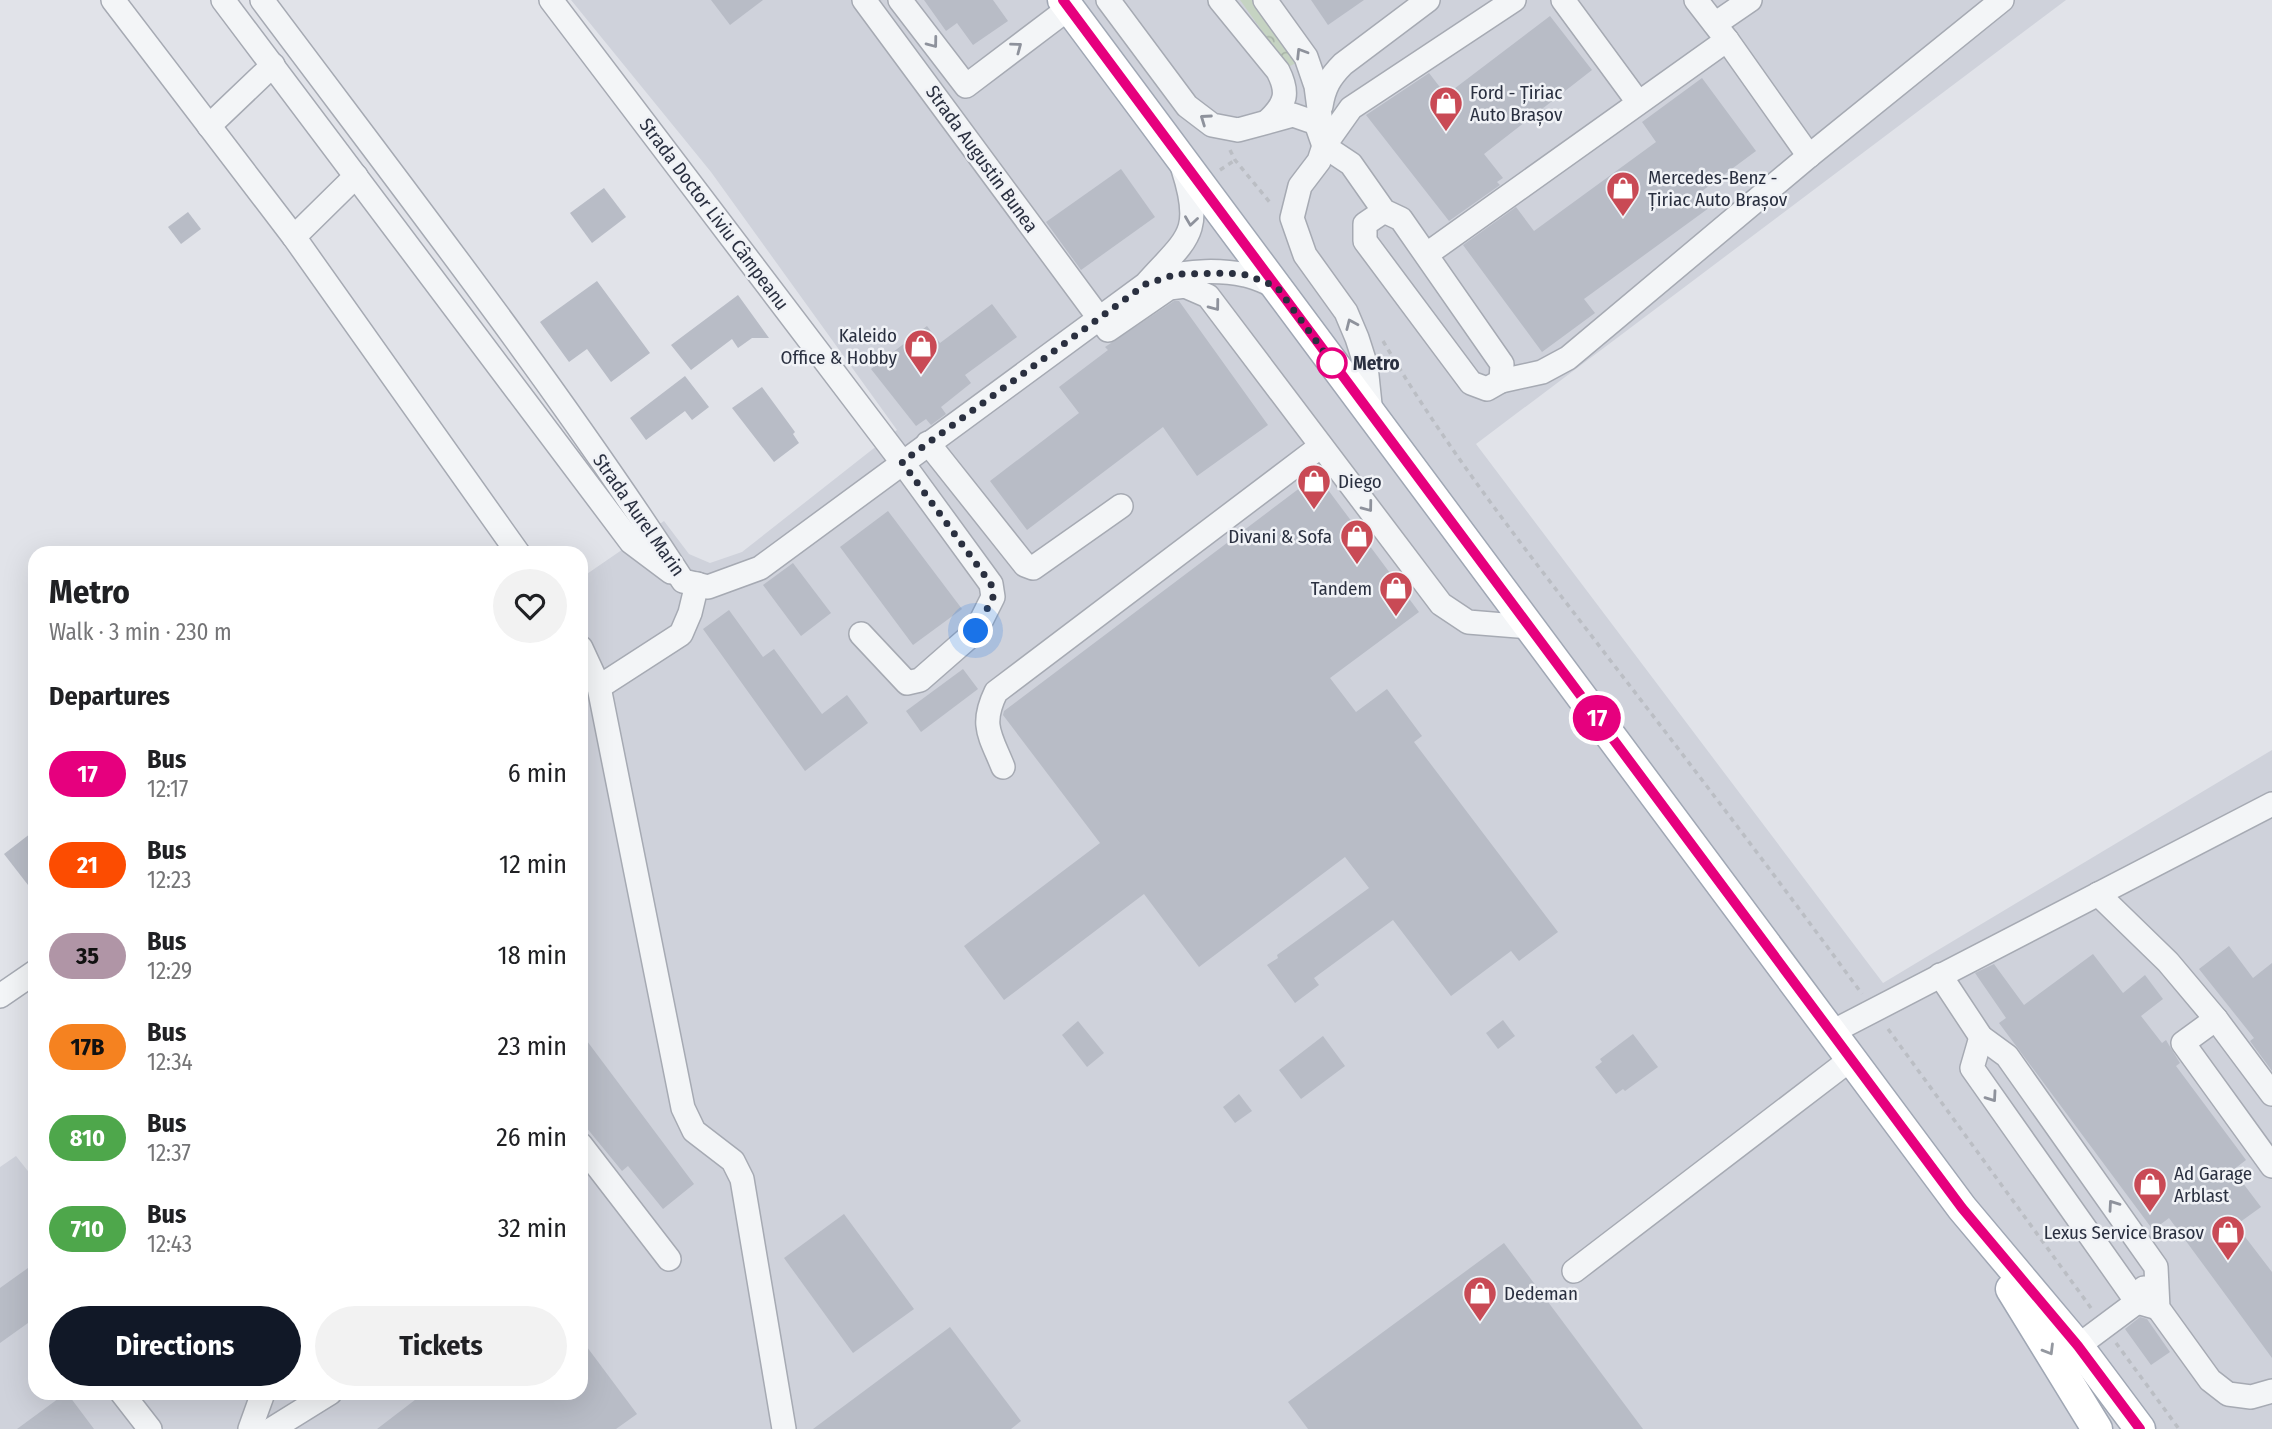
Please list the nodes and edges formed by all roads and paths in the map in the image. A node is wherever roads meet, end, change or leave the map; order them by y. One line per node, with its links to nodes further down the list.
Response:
1 (113, 0): 22 (street)
2 (223, 0): 18 (street)
3 (262, 0): 37 (street, Strada Aurel Marin)
4 (551, 0): 44 (street, Strada Doctor Liviu Câmpeanu)
5 (864, 0): 34 (street, Strada Augustin Bunea)
6 (900, 0): 16 (street, one-way to 16)
7 (1108, 0): 23 (street, one-way to 7)
8 (1220, 0): 21 (street)
9 (1265, 0): 20 (street, one-way to 9)
10 (1429, 0): 20 (street)
11 (1514, 0): 24 (street)
12 (1563, 0): 19 (street)
13 (1696, 0): 17 (street)
14 (1750, 0): 17 (street)
15 (2002, 0): 26 (street)
16 (1066, 4): 25 (main road)
17 (1721, 32): 19 (street); 26 (street)
18 (272, 65): 22 (street); 27 (street)
19 (1638, 102): 31 (street)
20 (1321, 106): 24 (street)
21 (1269, 120): 23 (street); 24 (street)
22 (209, 126): 30 (street)
23 (1227, 129): 29 (path)
24 (1324, 146): 28 (street); 29 (street)
25 (1179, 155): 32 (street, Strada Aurel Marin, one-way to 32); 33 (main road)
26 (1808, 156): 36 (street)
27 (356, 176): 30 (street); 38 (street)
28 (1384, 211): 31 (street); 36 (street)
29 (1292, 218): 39 (street, one-way to 29)
30 (294, 237): 46 (street)
31 (1427, 254): 36 (street)
32 (1146, 284): 33 (street, Strada Aurel Marin); 34 (street, Strada Aurel Marin)
33 (1277, 287): 39 (main road)
34 (1100, 319): 40 (street, Strada Aurel Marin); 41 (street, one-way to 41)
35 (1380, 335): 58 (path)
36 (1501, 381)
37 (561, 405): 38 (street); 42 (street, Strada Aurel Marin)
38 (531, 408): 43 (street)
39 (1371, 414): 48 (main road)
40 (928, 443): 44 (street, Strada Aurel Marin); 45 (street)
41 (1321, 446): 48 (street, one-way to 48); 52 (street)
42 (597, 456): 43 (street); 47 (street, Strada Aurel Marin)
43 (568, 458): 47 (street)
44 (902, 462): 47 (street, Strada Aurel Marin); 49 (street, Strada Doctor Liviu Câmpeanu)
45 (1121, 506)
46 (513, 546)
47 (690, 582): 51 (street)
48 (1529, 628): 60 (main road)
49 (861, 634)
50 (588, 663): 51 (street)
51 (599, 687): 79 (street)
52 (1003, 767)
53 (2272, 804): 54 (street)
54 (2098, 894): 55 (street); 59 (street)
55 (1940, 975): 58 (street); 61 (street)
56 (28, 977): 57 (street)
57 (0, 996)
58 (1874, 1010): 60 (street); 70 (path)
59 (2217, 1018): 63 (street); 64 (street)
60 (1832, 1032): 62 (main road)
61 (1981, 1037): 69 (street, one-way to 69); 69 (street, one-way to 61)
62 (1851, 1059): 66 (main road); 68 (street)
63 (2272, 1094)
64 (2268, 1151)
65 (588, 1154): 67 (street)
66 (1962, 1208): 71 (main road); 80 (main road, one-way to 80)
67 (669, 1259)
68 (1574, 1271)
69 (2147, 1305): 70 (street); 72 (street)
70 (2104, 1326): 71 (street); 82 (path)
71 (2078, 1346): 81 (main road)
72 (2272, 1391)
73 (127, 1400): 76 (street)
74 (260, 1400): 77 (street)
75 (319, 1400): 78 (street)
76 (150, 1429)
77 (250, 1429)
78 (272, 1429)
79 (785, 1429)
80 (2097, 1429)
81 (2140, 1429)
82 (2179, 1429)

